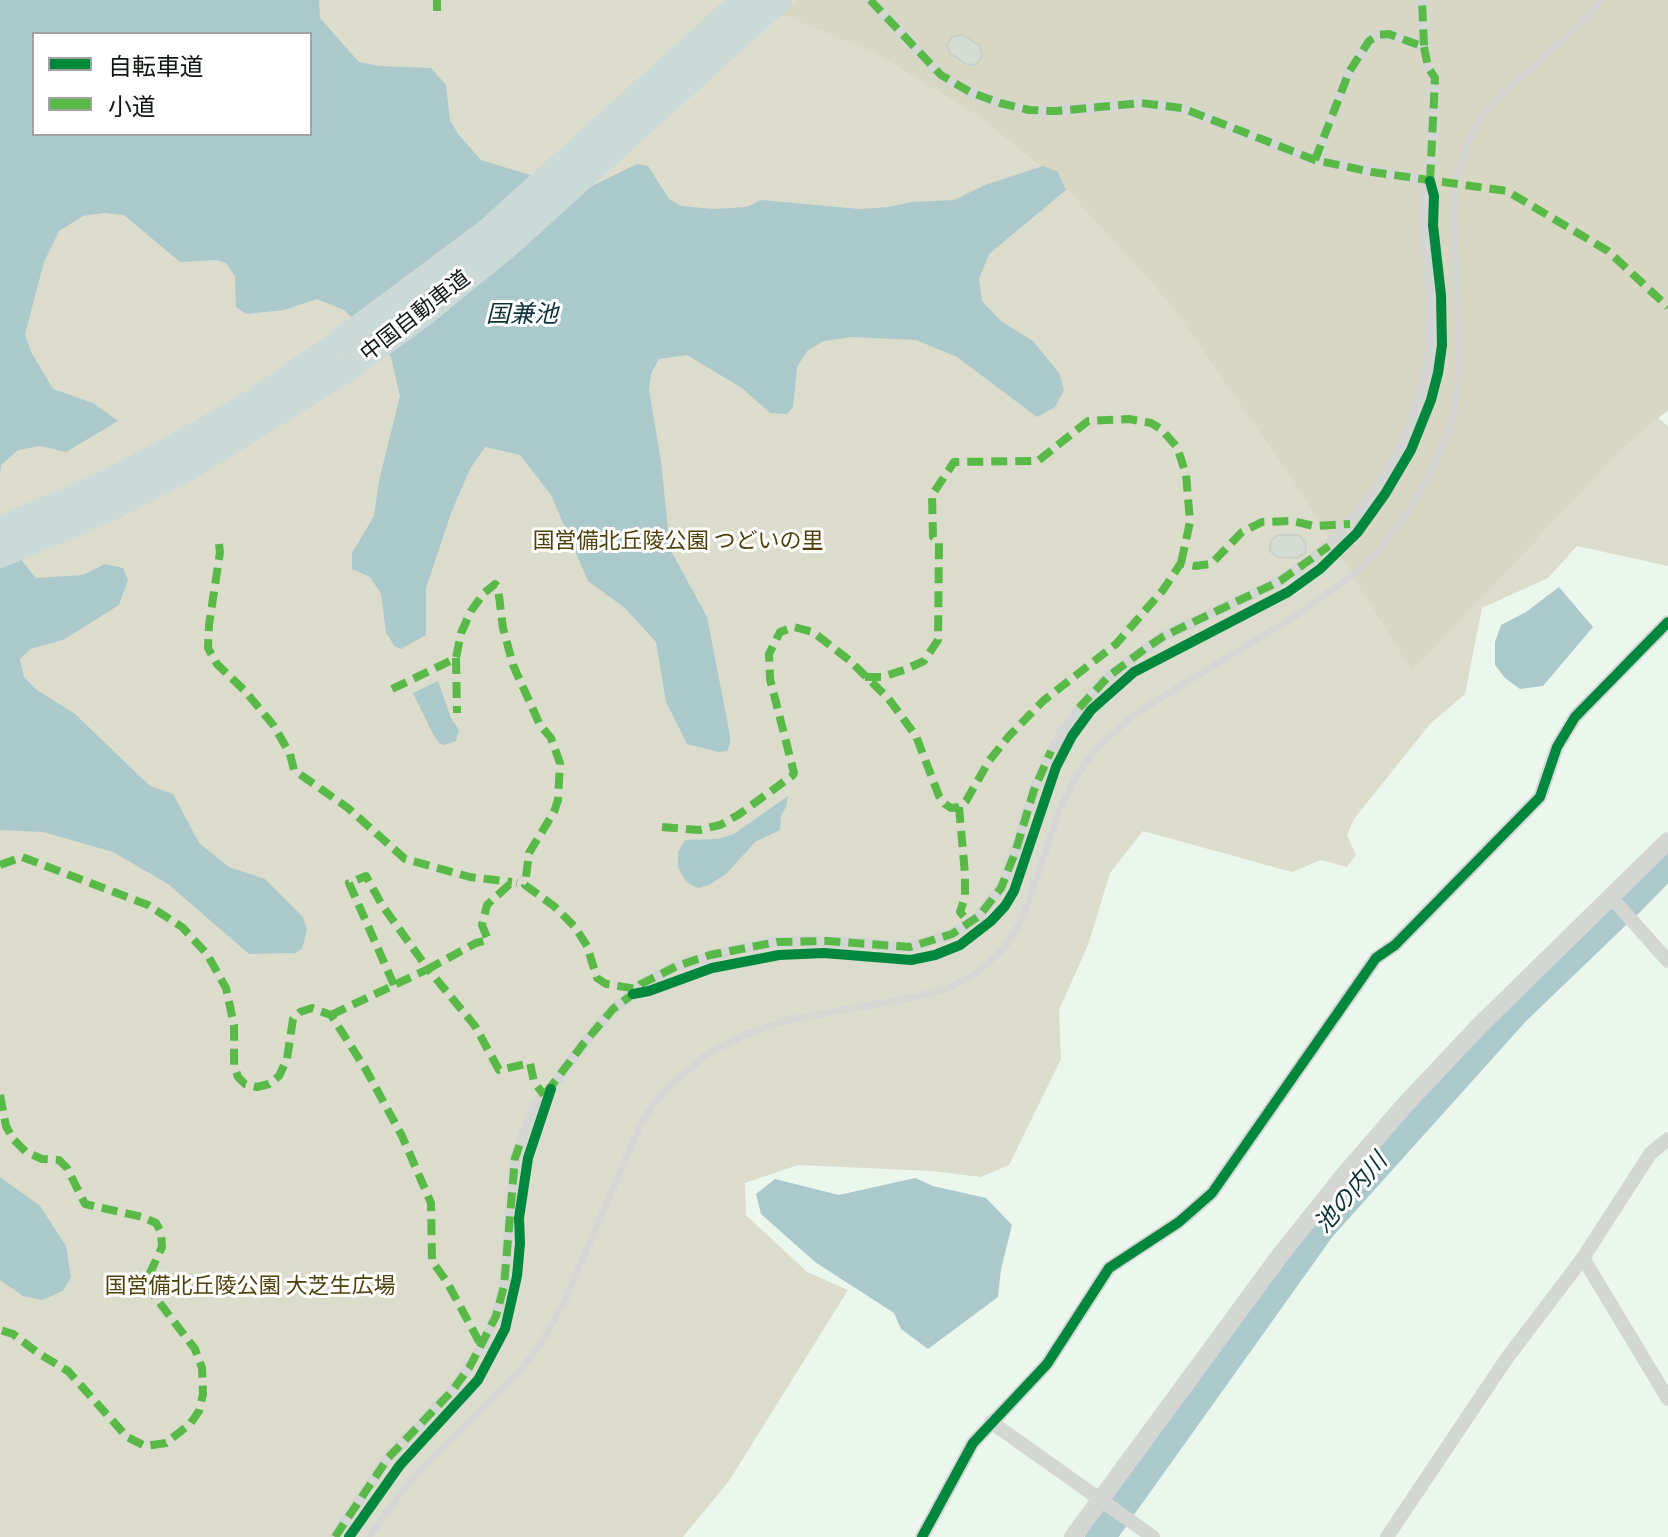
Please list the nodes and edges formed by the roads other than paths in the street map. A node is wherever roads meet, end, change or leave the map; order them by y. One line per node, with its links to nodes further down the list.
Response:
1 (744, 0): 9 (highway, 中国自動車道)
2 (779, 0): 9 (highway, 中国自動車道)
3 (870, 0): 7 (street)
4 (1422, 0): 6 (street)
5 (1601, 0): 22 (lane)
6 (1424, 47): 7 (street); 8 (street)
7 (1315, 160): 8 (street)
8 (1430, 181): 21 (street)
9 (562, 182): 10 (highway, 中国自動車道); 10 (highway, 中国自動車道)
10 (16, 532): 11 (highway, 中国自動車道)
11 (0, 555)
12 (1668, 622): 19 (street)
13 (1668, 841): 14 (street)
14 (1610, 896): 15 (street); 20 (street)
15 (1668, 961)
16 (1668, 1139): 17 (street)
17 (1583, 1258): 18 (street); 26 (street)
18 (1668, 1399)
19 (991, 1422): 20 (street); 23 (street)
20 (1100, 1500): 24 (street); 25 (street)
21 (335, 1537)
22 (369, 1537)
23 (922, 1537)
24 (1073, 1537)
25 (1153, 1537)
26 (1387, 1537)

